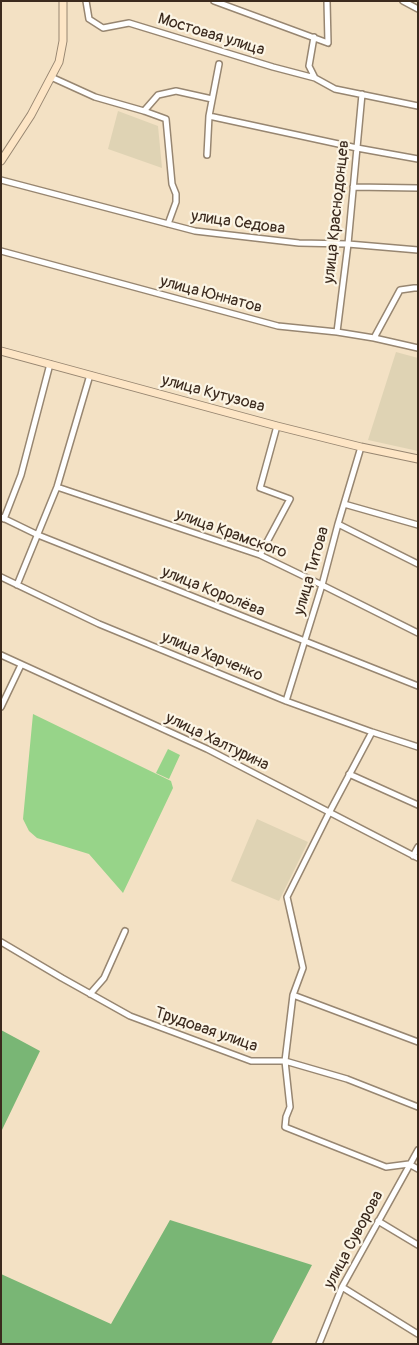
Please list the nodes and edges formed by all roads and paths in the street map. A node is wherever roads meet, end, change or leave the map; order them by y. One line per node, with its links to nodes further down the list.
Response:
1 (63, 1): 9 (main road)
2 (86, 1): 10 (street, Мостовая улица)
3 (214, 1): 7 (street, Мостовая улица)
4 (327, 1): 7 (street, Мостовая улица)
5 (403, 1): 6 (street)
6 (418, 8)
7 (314, 37): 10 (street)
8 (219, 64): 12 (street)
9 (51, 77): 14 (street); 19 (main road)
10 (315, 78): 11 (street, Мостовая улица)
11 (362, 94): 13 (street, Мостовая улица); 16 (street, улица Краснодонцев)
12 (212, 98): 14 (street); 15 (street)
13 (418, 106)
14 (144, 111): 23 (street)
15 (209, 116): 16 (street); 17 (street)
16 (357, 148): 18 (street); 21 (street, улица Краснодонцев)
17 (207, 155)
18 (418, 159)
19 (1, 161)
20 (1, 180): 23 (street, улица Седова)
21 (353, 187): 22 (street); 24 (street, улица Краснодонцев)
22 (418, 188)
23 (168, 224): 24 (street, улица Седова)
24 (348, 244): 26 (street, улица Седова); 28 (street, улица Краснодонцев)
25 (1, 250): 28 (street, улица Юннатов)
26 (418, 250)
27 (418, 288): 29 (street)
28 (337, 332): 29 (street, улица Юннатов)
29 (374, 338): 30 (street, улица Юннатов)
30 (418, 348)
31 (1, 351): 32 (main road, улица Кутузова)
32 (50, 364): 33 (main road, улица Кутузова); 39 (street)
33 (90, 375): 34 (main road, улица Кутузова); 37 (street)
34 (277, 426): 35 (main road, улица Кутузова); 43 (street)
35 (361, 447): 36 (main road, улица Кутузова); 38 (street, улица Титова)
36 (418, 460)
37 (57, 487): 42 (street); 43 (street, улица Крамского)
38 (344, 504): 40 (street, улица Титова); 41 (street)
39 (3, 518): 42 (street, улица Королёва)
40 (338, 524): 44 (street); 47 (street, улица Титова)
41 (418, 525)
42 (38, 536): 46 (street); 49 (street, улица Королёва)
43 (260, 555): 47 (street, улица Крамского)
44 (418, 564)
45 (1, 577): 46 (street, улица Харченко)
46 (17, 585): 53 (street, улица Харченко)
47 (322, 585): 48 (street, улица Крамского); 49 (street, улица Титова)
48 (418, 633)
49 (304, 641): 52 (street, улица Королёва); 53 (street, улица Титова)
50 (1, 655): 51 (street, улица Халтурина)
51 (22, 665): 54 (street); 59 (street, улица Халтурина)
52 (418, 686)
53 (286, 700): 55 (street, улица Харченко)
54 (1, 707)
55 (372, 732): 56 (street, улица Харченко); 57 (street)
56 (418, 747)
57 (349, 774): 58 (street); 59 (street)
58 (418, 805)
59 (329, 813): 61 (street, улица Халтурина); 65 (street)
60 (418, 847): 61 (street)
61 (415, 857)
62 (125, 931): 64 (street)
63 (1, 942): 64 (street, Трудовая улица)
64 (90, 994): 67 (street, Трудовая улица)
65 (293, 995): 66 (street); 67 (street)
66 (418, 1042)
67 (285, 1061): 68 (street, Трудовая улица); 70 (street)
68 (418, 1107)
69 (418, 1150): 70 (street, улица Суворова)
70 (409, 1164): 71 (street); 72 (street, улица Суворова)
71 (418, 1169)
72 (378, 1221): 73 (street); 74 (street, улица Суворова)
73 (418, 1246)
74 (342, 1288): 75 (street); 76 (street, улица Суворова)
75 (418, 1334)
76 (319, 1344)

